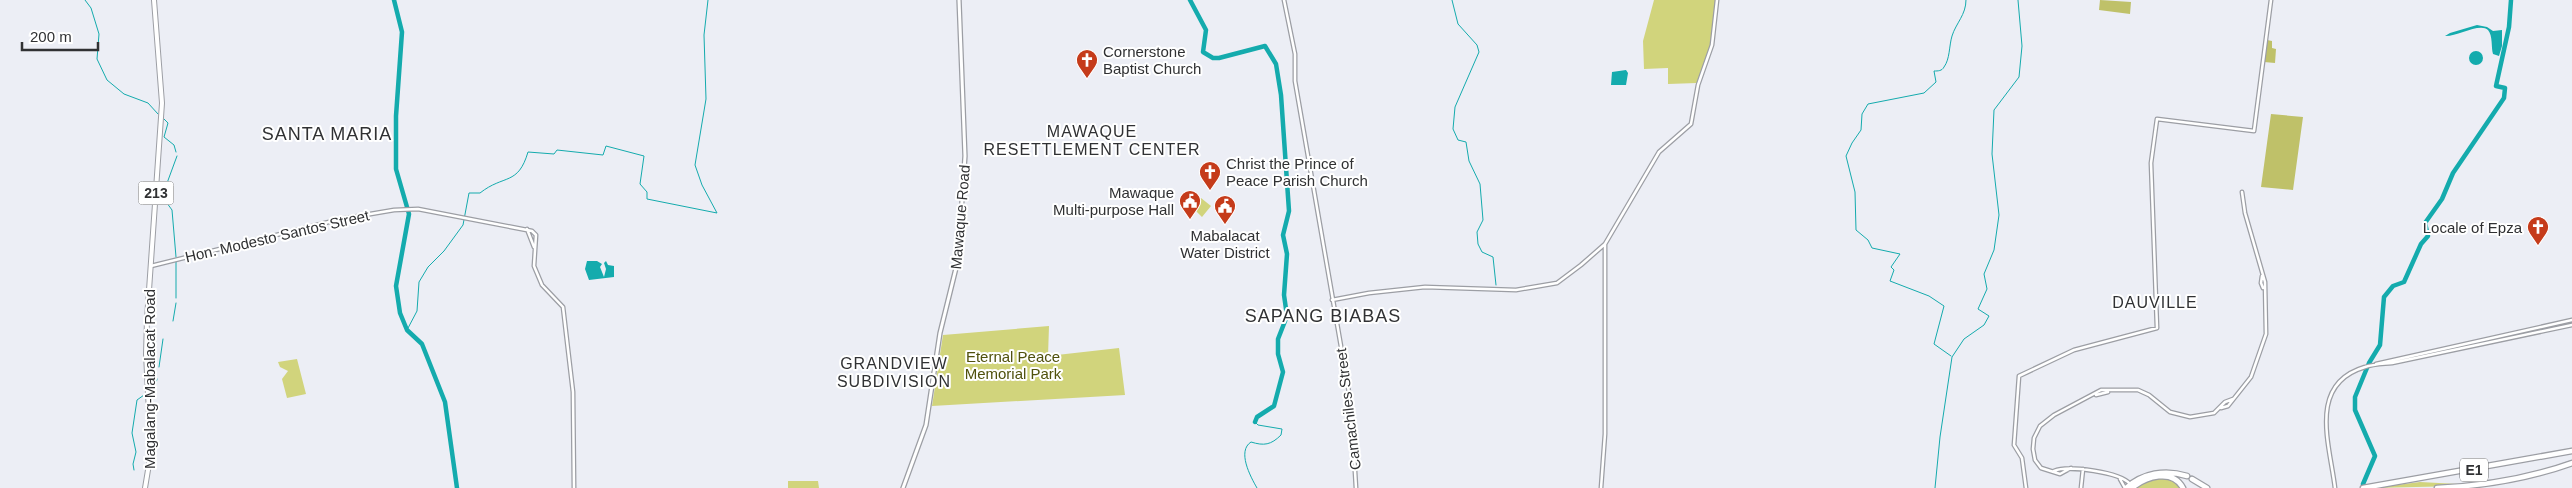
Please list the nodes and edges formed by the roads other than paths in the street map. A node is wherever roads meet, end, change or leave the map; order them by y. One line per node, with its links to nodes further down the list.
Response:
1 (154, 0): 10 (main road, Magalang-Mabalacat Road / 213)
2 (958, 0): 24 (main road, Mawaque Road)
3 (1284, 0): 11 (street, Camachiles Street)
4 (1717, 0): 8 (street)
5 (2271, 0): 27 (street)
6 (2242, 192): 17 (street)
7 (527, 230): 9 (street); 9 (street); 10 (street, Hon. Modesto Santos Street)
8 (1604, 244): 11 (street); 26 (street)
9 (534, 249): 23 (street)
10 (151, 266): 22 (main road, Magalang-Mabalacat Road / 213)
11 (1332, 300): 25 (street, Camachiles Street)
12 (2572, 320): 14 (street)
13 (2572, 325): 14 (street)
14 (2374, 365): 31 (street)
15 (2572, 451): 32 (highway, E1)
16 (2572, 463): 33 (highway, E1)
17 (2083, 469): 19 (street); 28 (street)
18 (2187, 476): 21 (highway)
19 (2118, 478): 21 (street); 21 (street)
20 (2192, 479): 30 (highway)
21 (2128, 486): 29 (highway)
22 (145, 488)
23 (574, 488)
24 (903, 488)
25 (1356, 488)
26 (1601, 488)
27 (2026, 488)
28 (2080, 488)
29 (2183, 488)
30 (2207, 488)
31 (2335, 488)
32 (2363, 488)
33 (2437, 488)

